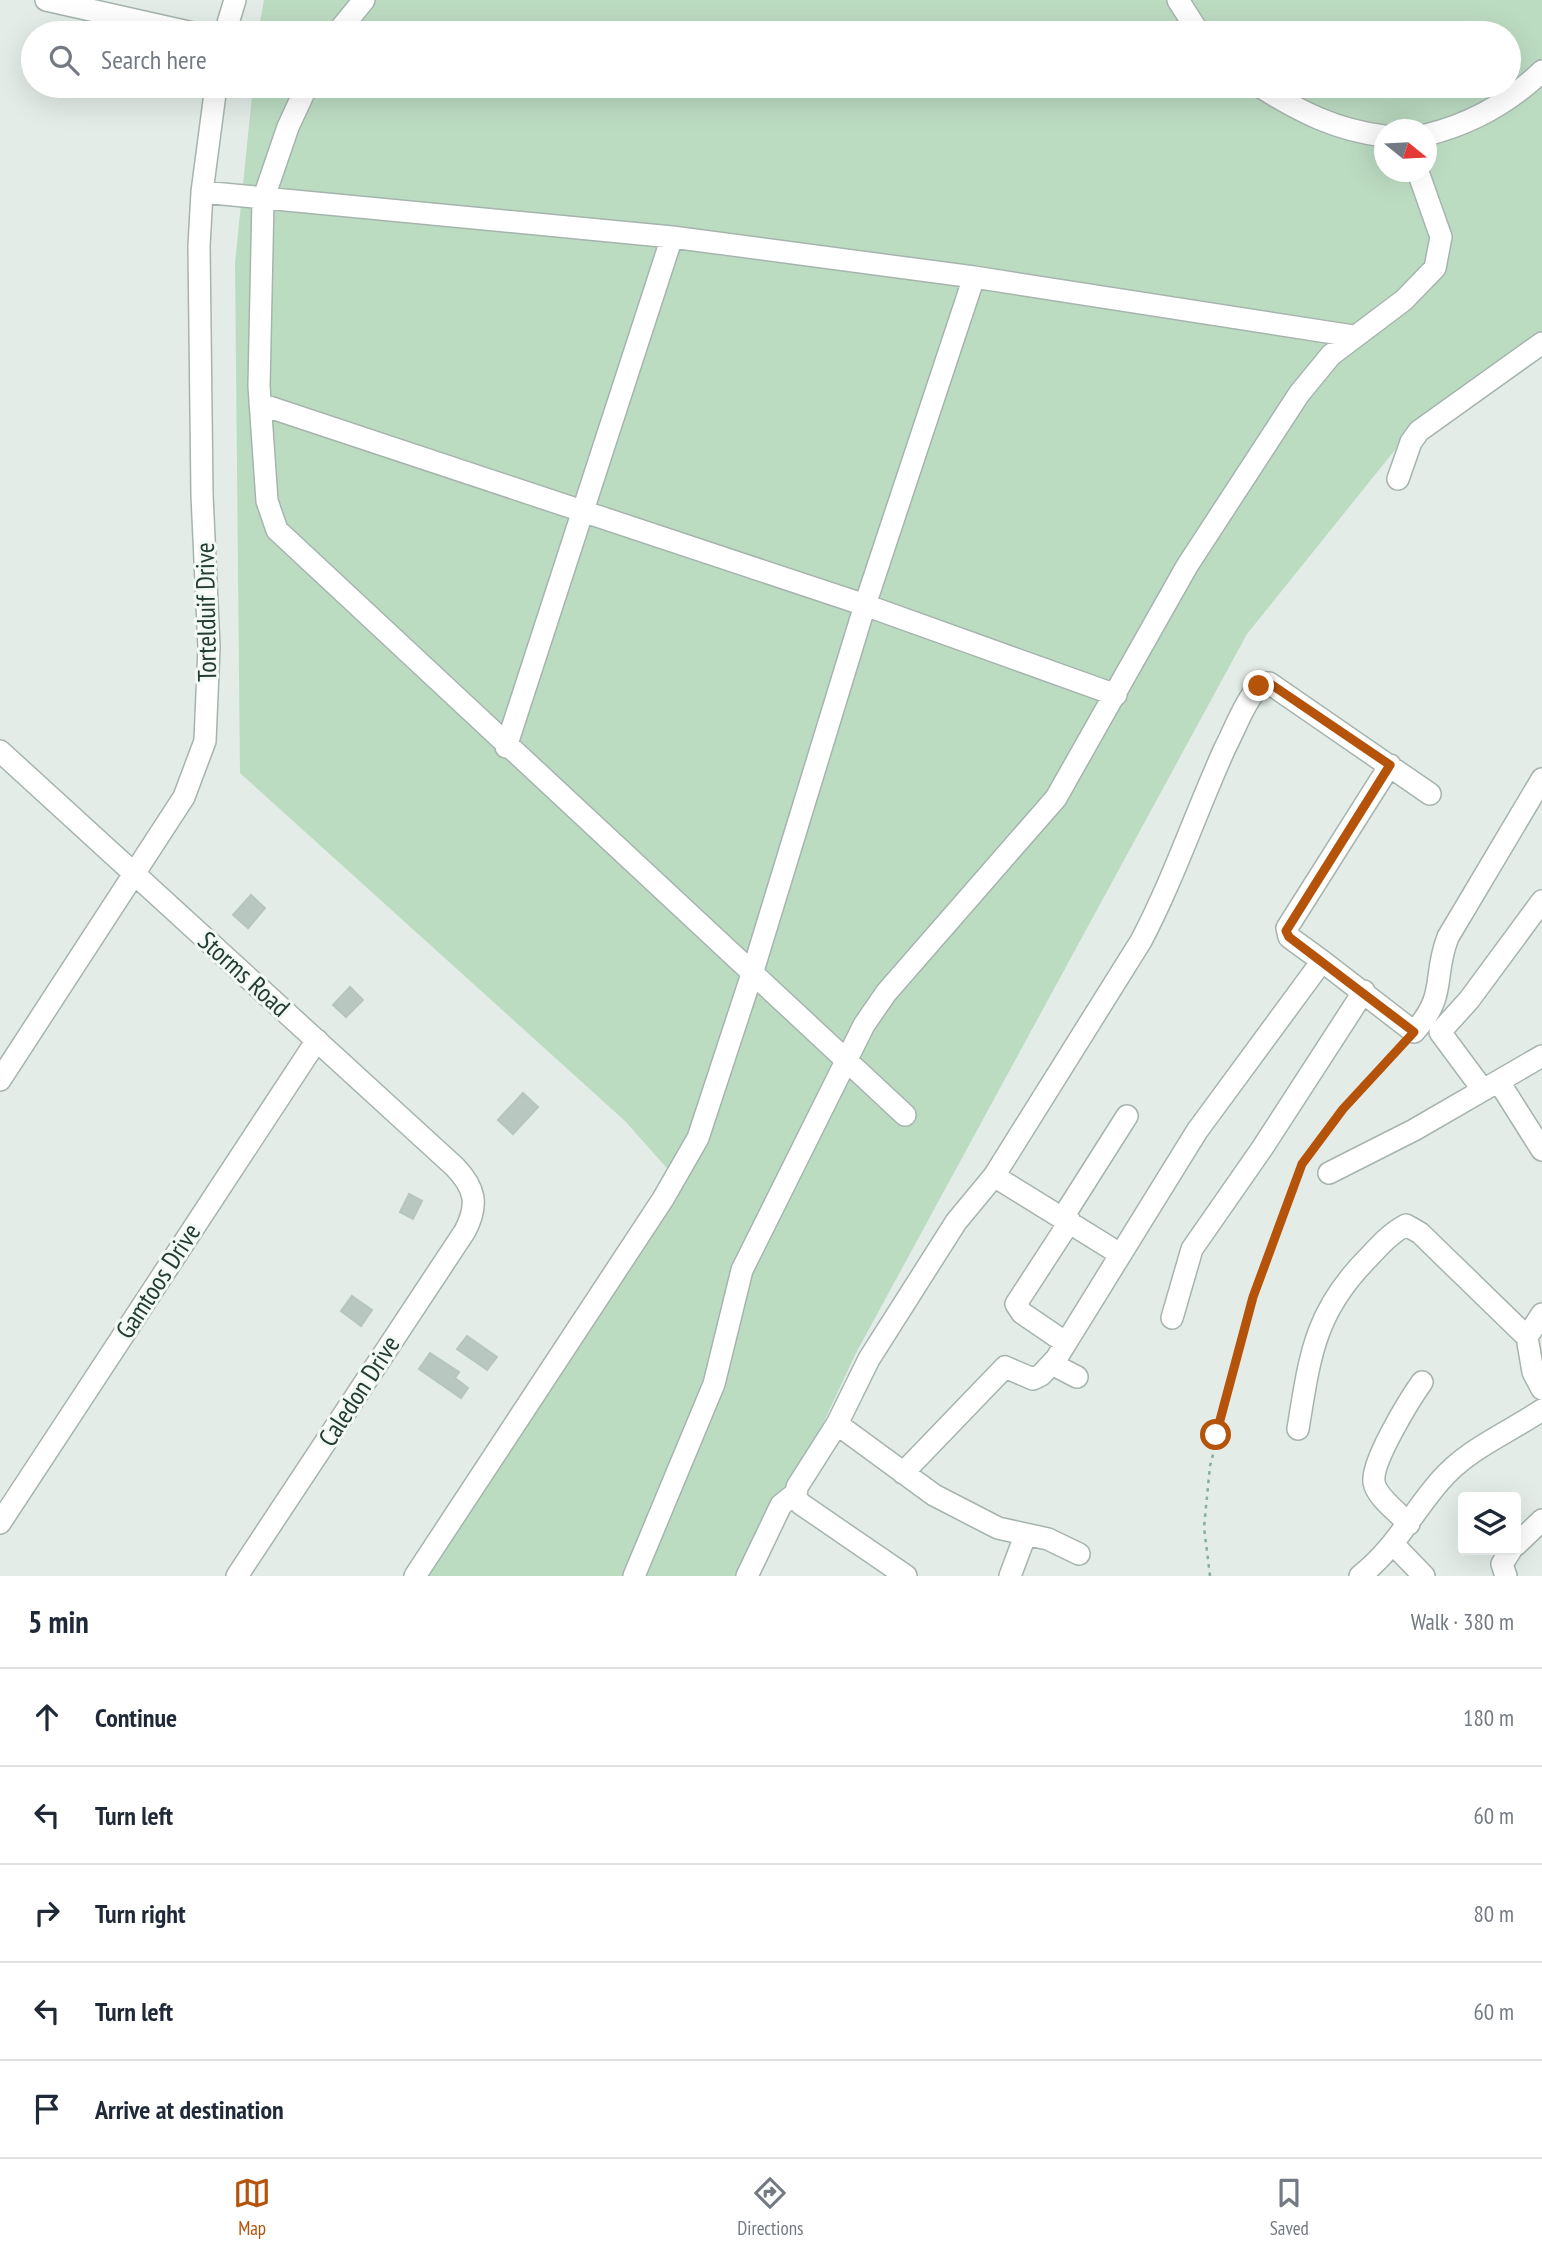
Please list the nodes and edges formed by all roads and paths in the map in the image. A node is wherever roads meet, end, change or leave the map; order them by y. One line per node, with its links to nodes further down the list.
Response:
1 (46, 0): 5 (street)
2 (235, 0): 6 (street)
3 (363, 0): 7 (street)
4 (1178, 0): 8 (street)
5 (140, 21)
6 (229, 21)
7 (346, 21)
8 (1191, 21)
9 (1542, 71): 10 (street)
10 (1521, 88)
11 (214, 98): 18 (street, Tortelduif Drive)
12 (301, 98): 19 (street)
13 (1281, 98): 16 (street)
14 (1509, 98): 15 (street)
15 (1437, 131)
16 (1374, 134)
17 (1422, 182): 22 (street)
18 (202, 192): 19 (street); 34 (street, Tortelduif Drive)
19 (262, 200): 20 (street); 24 (street)
20 (672, 237): 21 (street); 26 (street)
21 (974, 278): 22 (street); 27 (street)
22 (1353, 336): 28 (street)
23 (1542, 344): 25 (street)
24 (260, 404): 26 (street); 29 (street)
25 (1398, 479)
26 (584, 512): 27 (street); 29 (street)
27 (865, 605): 28 (street); 37 (street)
28 (1116, 695): 42 (street)
29 (506, 747): 37 (street)
30 (0, 751): 34 (street, Storms Road)
31 (1390, 765): 33 (street); 36 (street); 49 (street)
32 (1542, 779): 39 (street)
33 (1430, 794)
34 (133, 873): 40 (street, Storms Road); 43 (street, Tortelduif Drive)
35 (1542, 901): 44 (street)
36 (1322, 961): 38 (street); 52 (street)
37 (752, 974): 42 (street); 75 (street)
38 (1364, 991): 39 (street); 54 (street)
39 (1414, 1032): 80 (path)
40 (317, 1040): 50 (street, Storms Road); 67 (street, Gamtoos Drive)
41 (1542, 1056): 44 (street)
42 (845, 1061): 45 (street); 76 (street)
43 (2, 1070)
44 (1491, 1086): 47 (street); 48 (street)
45 (905, 1115)
46 (1127, 1116): 51 (street)
47 (1542, 1150)
48 (1329, 1173)
49 (994, 1176): 51 (street); 62 (street)
50 (475, 1204): 74 (street, Caledon Drive)
51 (1066, 1219): 52 (street); 56 (street)
52 (1120, 1254): 56 (street)
53 (1542, 1314): 55 (street)
54 (1172, 1318)
55 (1527, 1336): 60 (street); 63 (street)
56 (1066, 1343): 57 (street)
57 (1052, 1364): 58 (street); 64 (street)
58 (1077, 1377)
59 (1422, 1382): 68 (street)
60 (1542, 1389)
61 (1542, 1410): 68 (street)
62 (837, 1424): 64 (street); 65 (street)
63 (1298, 1429)
64 (903, 1473): 69 (street)
65 (796, 1493): 77 (street); 78 (street)
66 (1542, 1520): 70 (street)
67 (0, 1523)
68 (1409, 1524): 71 (street)
69 (1025, 1536): 72 (street); 79 (street)
70 (1521, 1540)
71 (1394, 1545): 81 (street); 82 (street)
72 (1079, 1554)
73 (1508, 1555): 83 (street)
74 (237, 1576)
75 (415, 1576)
76 (634, 1576)
77 (747, 1576)
78 (906, 1576)
79 (1010, 1576)
80 (1210, 1576)
81 (1360, 1576)
82 (1424, 1576)
83 (1506, 1576)

